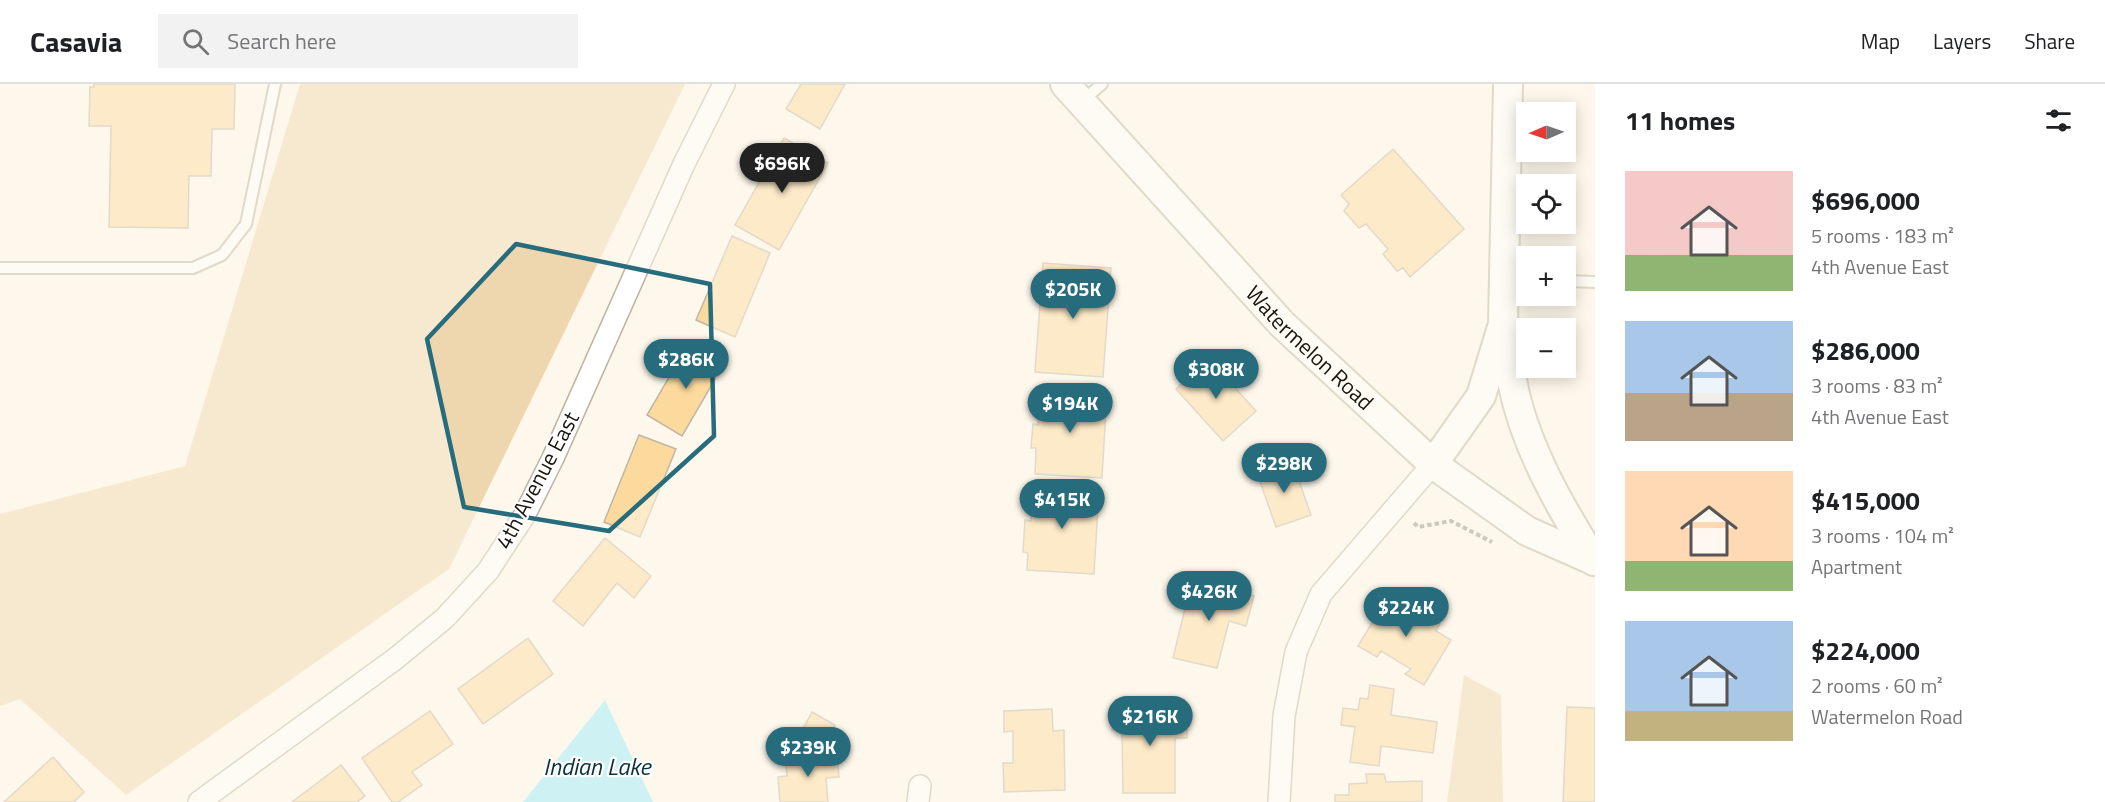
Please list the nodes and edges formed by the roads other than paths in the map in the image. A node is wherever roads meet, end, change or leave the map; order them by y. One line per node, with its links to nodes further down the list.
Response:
1 (275, 84): 5 (lane)
2 (724, 84): 12 (street, 4th Avenue East)
3 (1508, 84): 6 (main road)
4 (1083, 90): 10 (main road, Watermelon Road)
5 (0, 268)
6 (1515, 279): 9 (main road)
7 (1576, 281): 8 (lane)
8 (1595, 282)
9 (1503, 324): 10 (main road); 11 (main road)
10 (1433, 464): 11 (main road, Watermelon Road); 13 (street)
11 (1595, 561)
12 (198, 802)
13 (1279, 802)

